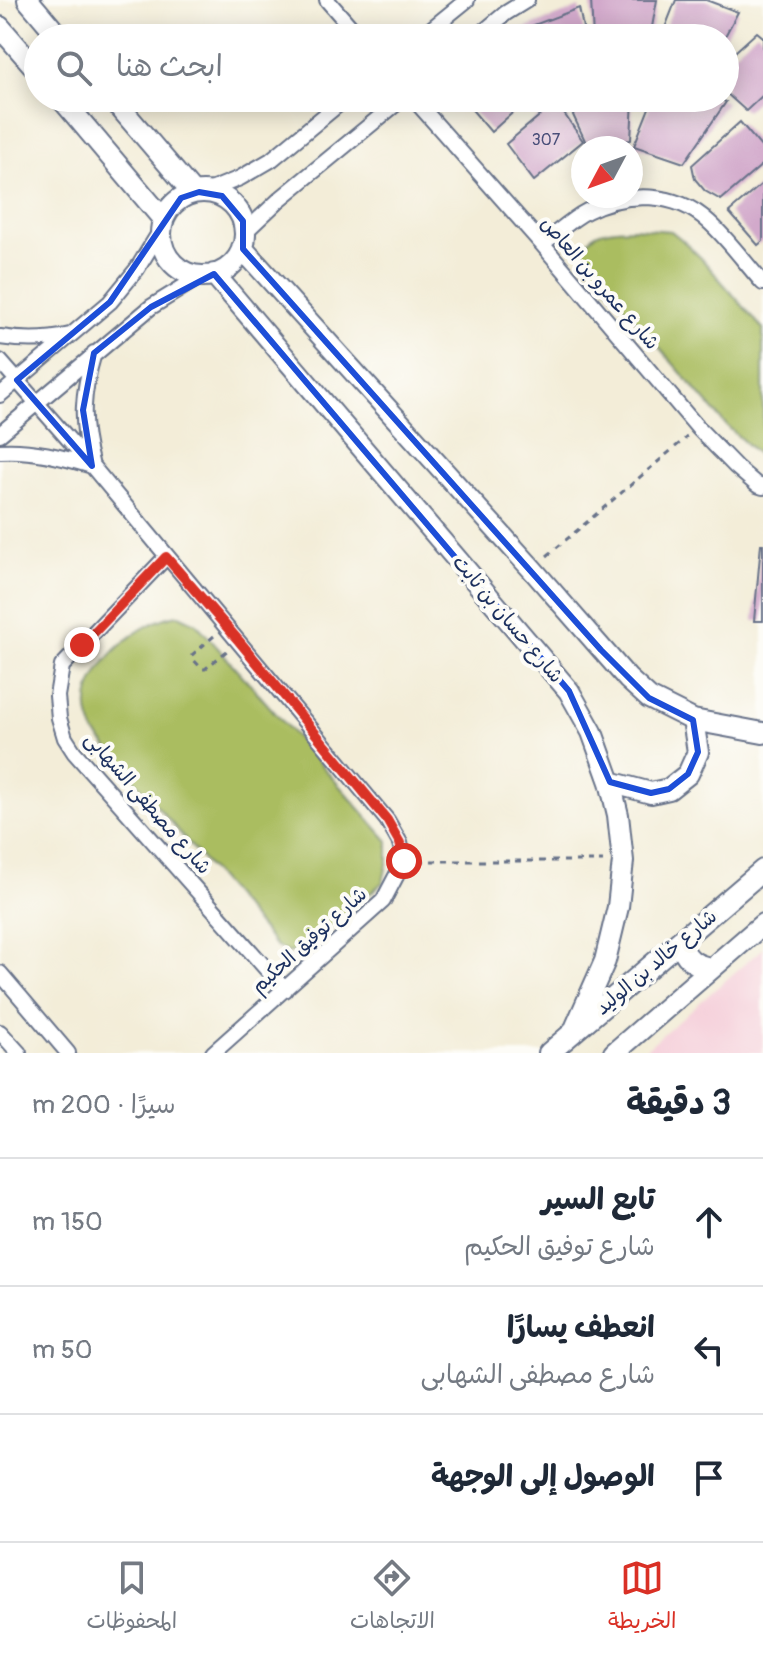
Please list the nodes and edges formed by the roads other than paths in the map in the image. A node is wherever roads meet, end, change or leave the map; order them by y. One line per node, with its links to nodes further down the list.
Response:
1 (28, 0): 5 (street)
2 (327, 0): 6 (street)
3 (467, 0): 7 (street)
4 (527, 0): 8 (street)
5 (48, 24)
6 (348, 24)
7 (437, 24)
8 (493, 24)
9 (0, 27): 10 (street)
10 (24, 55)
11 (72, 112): 17 (street)
12 (125, 112): 16 (street)
13 (329, 112): 16 (street)
14 (386, 112): 18 (street)
15 (425, 112): 19 (street, شارع عمرو بن العاص)
16 (199, 192): 17 (street); 18 (street)
17 (162, 225): 20 (street); 22 (street)
18 (244, 240): 20 (street); 34 (street)
19 (542, 244): 21 (street); 32 (street, شارع عمرو بن العاص)
20 (208, 275): 24 (street); 36 (street, شارع حسان بن ثابت)
21 (763, 283)
22 (74, 333): 23 (street); 26 (street)
23 (0, 337)
24 (94, 353): 28 (street); 31 (street)
25 (0, 361): 26 (street)
26 (17, 380): 27 (street); 28 (street)
27 (0, 395)
28 (35, 403): 29 (street); 31 (street)
29 (0, 434)
30 (0, 451): 31 (street)
31 (92, 466): 33 (street)
32 (763, 487)
33 (166, 557): 42 (street, شارع مصطفى الشهابى); 42 (street, شارع توفيق الحكيم)
34 (693, 720): 35 (street); 36 (street)
35 (763, 733)
36 (610, 782): 43 (street, شارع حسان بن ثابت)
37 (763, 870): 39 (street, شارع خالد بن الوليد)
38 (763, 924): 40 (street, شارع خالد بن الوليد)
39 (681, 941): 40 (street); 43 (street, شارع خالد بن الوليد)
40 (712, 968): 49 (street, شارع خالد بن الوليد)
41 (0, 973): 46 (street)
42 (285, 990): 47 (street, شارع توفيق الحكيم)
43 (574, 1031): 48 (street, شارع خالد بن الوليد)
44 (0, 1032): 45 (street)
45 (19, 1053)
46 (68, 1053)
47 (213, 1053)
48 (549, 1053)
49 (614, 1053)

